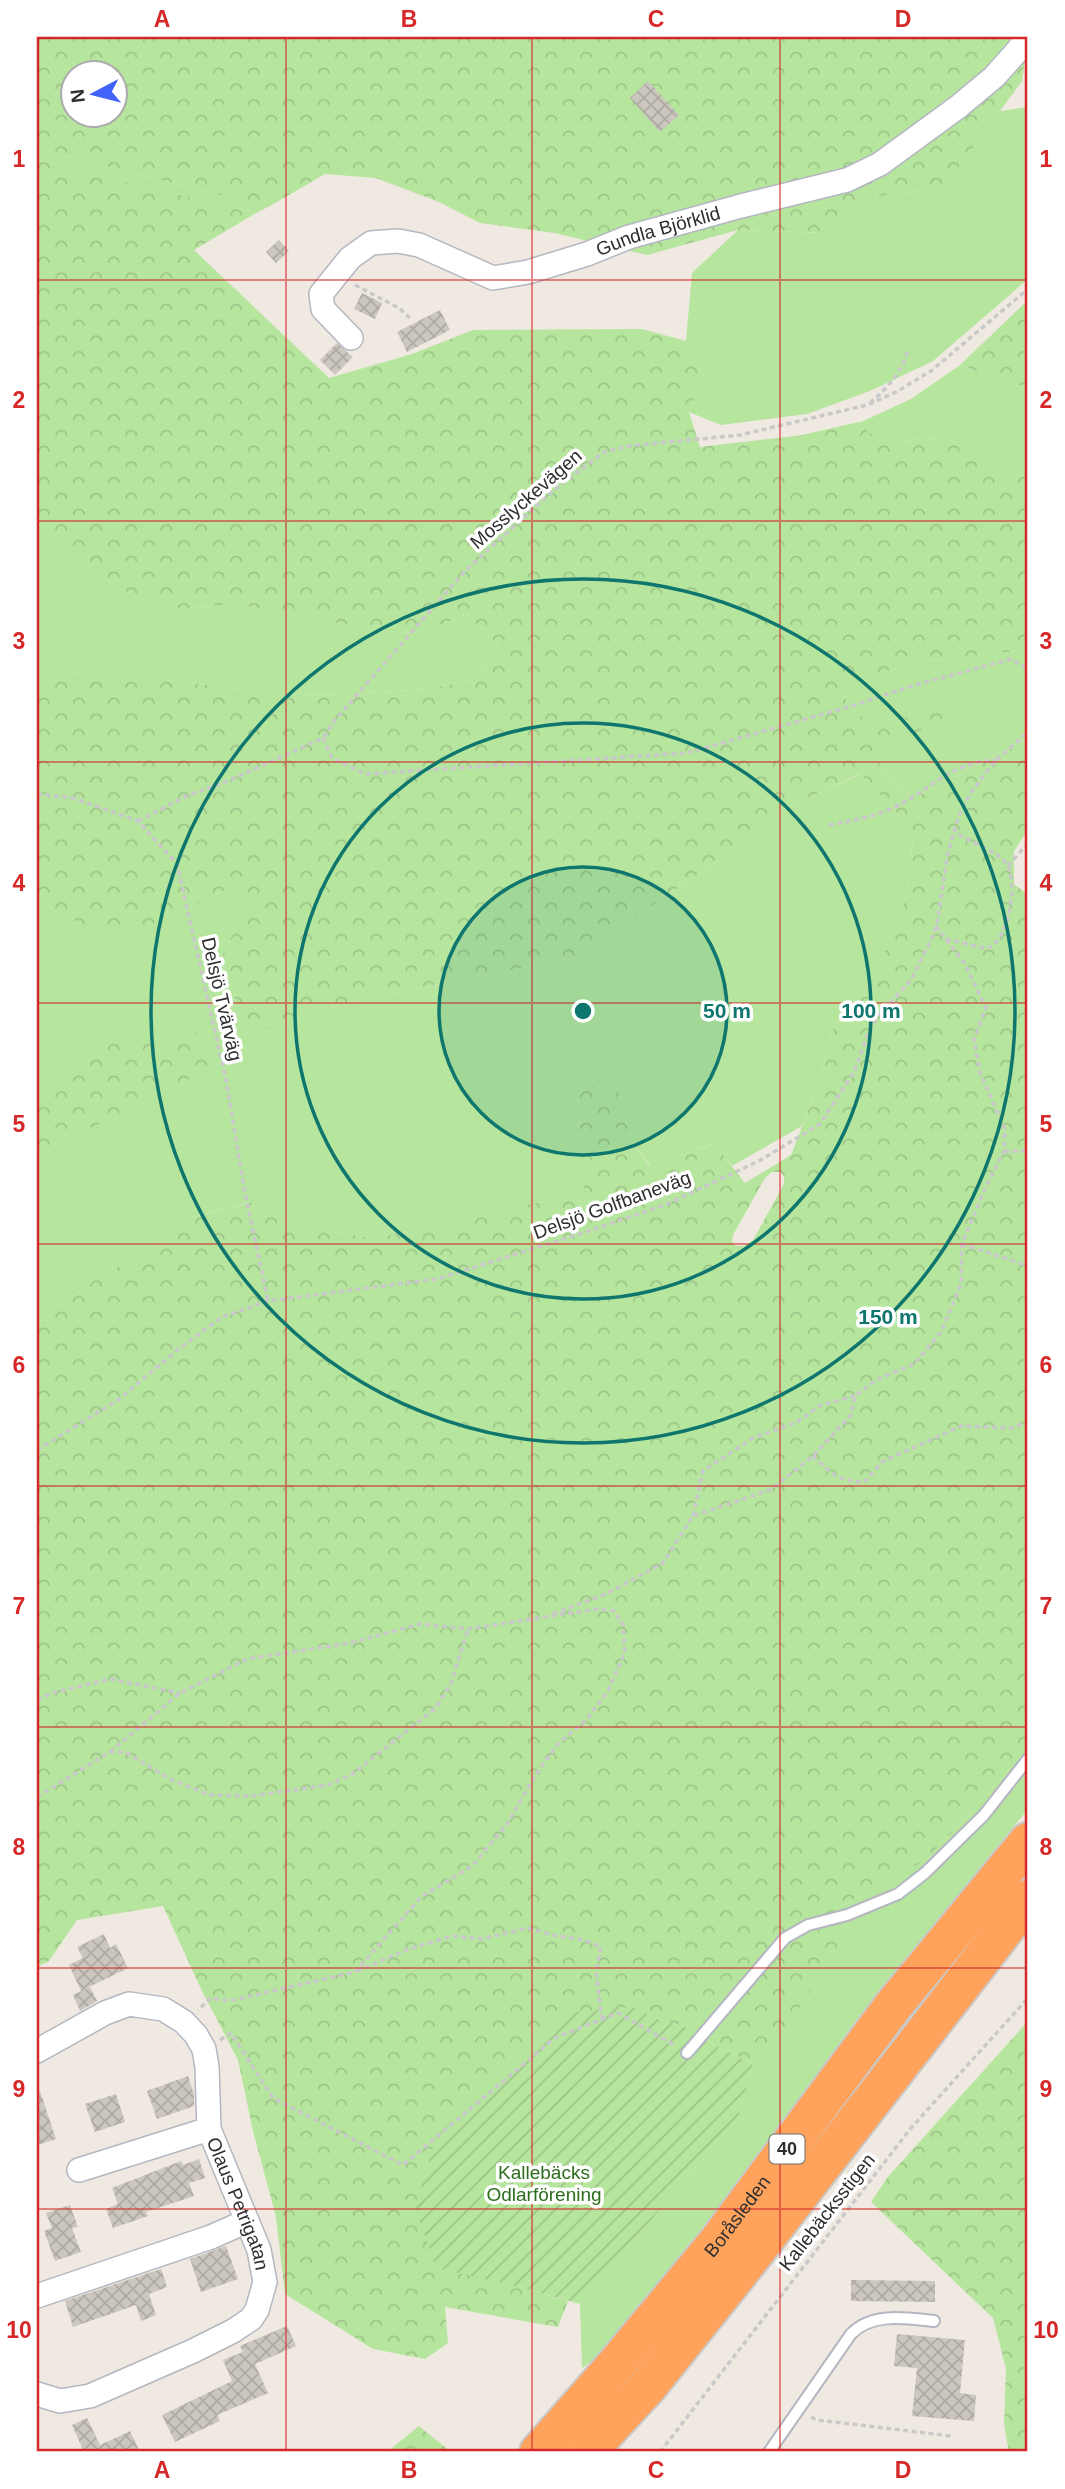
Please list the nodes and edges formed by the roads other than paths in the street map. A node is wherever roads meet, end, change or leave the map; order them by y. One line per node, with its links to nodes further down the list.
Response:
1 (1026, 37): 2 (street, Gundla Björklid)
2 (351, 338)
3 (1028, 1759): 7 (lane)
4 (1028, 1842): 14 (highway, Boråsleden / 40)
5 (1028, 1899): 15 (highway, Boråsleden / 40)
6 (37, 2051): 8 (street, Olaus Petrigatan)
7 (687, 2053)
8 (209, 2129): 9 (street); 10 (street, Olaus Petrigatan)
9 (79, 2170)
10 (245, 2222): 11 (street); 13 (street, Olaus Petrigatan)
11 (37, 2295)
12 (934, 2321): 16 (lane)
13 (37, 2394)
14 (539, 2452)
15 (587, 2452)
16 (769, 2452)

